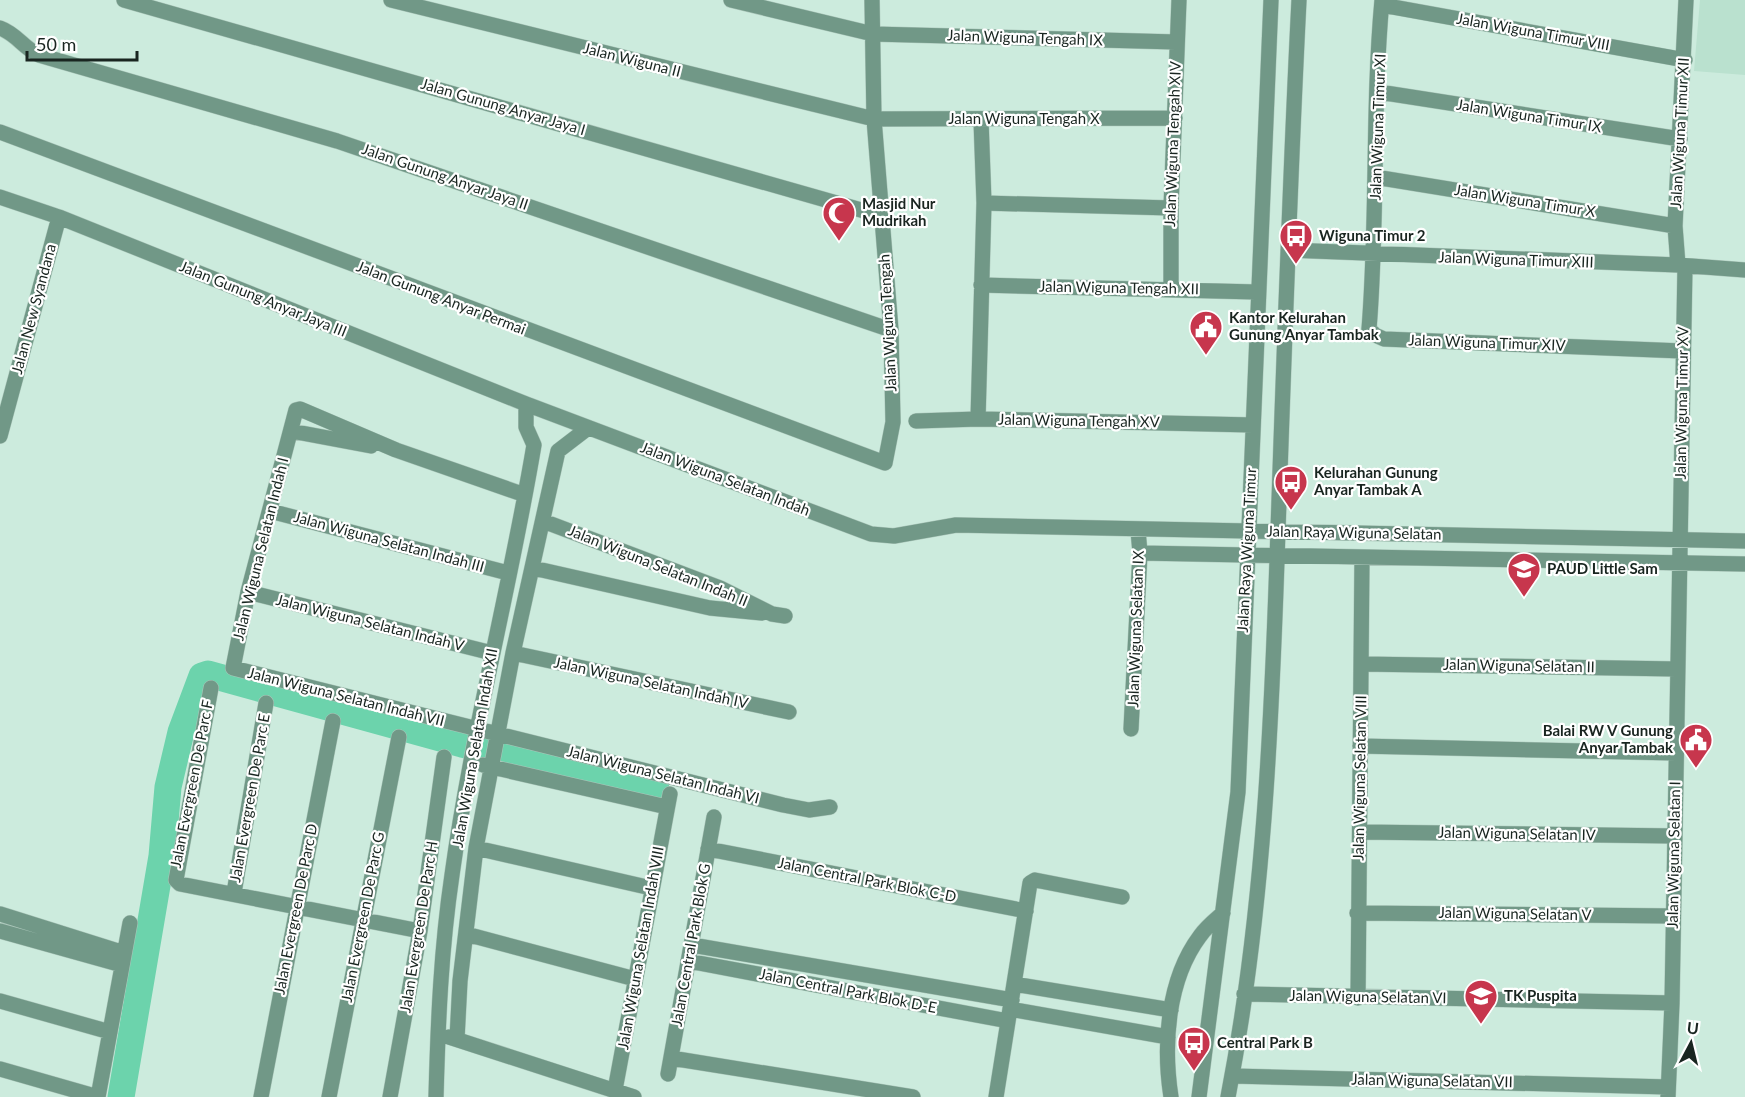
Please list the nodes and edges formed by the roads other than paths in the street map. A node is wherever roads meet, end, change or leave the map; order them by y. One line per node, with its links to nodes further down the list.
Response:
1 (124, 0): 26 (street, Jalan Gunung Anyar Jaya I)
2 (391, 0): 16 (street, Jalan Wiguna II)
3 (731, 0): 11 (street, Jalan Wiguna Tengah IX)
4 (872, 0): 11 (street, Jalan Wiguna Tengah)
5 (1179, 0): 12 (street, Jalan Wiguna Tengah XIV)
6 (1270, 0): 19 (street, Jalan Raya Wiguna Timur)
7 (1299, 0): 20 (street, Jalan Raya Wiguna Timur)
8 (1686, 0): 13 (street, Jalan Wiguna Timur XII)
9 (1382, 3): 13 (street, Jalan Wiguna Timur VIII); 14 (street, Jalan Wiguna Timur XI)
10 (0, 28): 36 (street, Jalan Gunung Anyar Jaya II)
11 (873, 34): 12 (street, Jalan Wiguna Tengah IX); 16 (street, Jalan Wiguna Tengah)
12 (1176, 42): 15 (street, Jalan Wiguna Tengah XIV)
13 (1685, 60): 21 (street, Jalan Wiguna Timur XII)
14 (1379, 92): 21 (street, Jalan Wiguna Timur IX); 22 (street, Jalan Wiguna Timur XI)
15 (1175, 118): 17 (street, Jalan Wiguna Tengah X); 25 (street, Jalan Wiguna Tengah XIV)
16 (874, 119): 17 (street, Jalan Wiguna Tengah X); 26 (street, Jalan Wiguna Tengah)
17 (981, 120): 24 (street)
18 (0, 132): 48 (street, Jalan Gunung Anyar Permai)
19 (1265, 132): 20 (street); 35 (street, Jalan Raya Wiguna Timur)
20 (1292, 134): 29 (street, Jalan Raya Wiguna Timur)
21 (1680, 139): 28 (street, Jalan Wiguna Timur XII)
22 (1375, 177): 28 (street, Jalan Wiguna Timur X); 30 (street, Jalan Wiguna Timur XI)
23 (0, 197): 27 (street, Jalan Gunung Anyar Jaya III)
24 (984, 203): 25 (street); 33 (street)
25 (1171, 208): 34 (street, Jalan Wiguna Tengah XIV)
26 (882, 216): 36 (street, Jalan Wiguna Tengah)
27 (59, 217): 38 (street, Jalan Gunung Anyar Jaya III); 44 (street, Jalan New Syandana)
28 (1675, 226): 31 (street, Jalan Wiguna Timur XII)
29 (1288, 250): 30 (street, Jalan Wiguna Timur XIII); 55 (street, Jalan Raya Wiguna Timur)
30 (1375, 255): 31 (street, Jalan Wiguna Timur XIII); 37 (street, Jalan Wiguna Timur XIV)
31 (1681, 265): 32 (street, Jalan Wiguna Timur XIII); 37 (street, Jalan Wiguna Timur XV)
32 (1745, 270)
33 (981, 285): 34 (street, Jalan Wiguna Tengah XII); 39 (street)
34 (1171, 288): 35 (street, Jalan Wiguna Tengah XII)
35 (1256, 292): 41 (street, Jalan Raya Wiguna Timur)
36 (891, 330): 48 (street, Jalan Wiguna Tengah)
37 (1682, 351): 56 (street, Jalan Wiguna Timur XV)
38 (526, 404): 42 (street, Jalan Wiguna Selatan Indah); 45 (street, Jalan Wiguna Selatan Indah XII)
39 (978, 419): 40 (street, Jalan Wiguna Tengah XV); 41 (street, Jalan Wiguna Tengah XV)
40 (916, 421)
41 (1247, 425): 54 (street, Jalan Raya Wiguna Timur)
42 (588, 428): 47 (street); 52 (street, Jalan Wiguna Selatan Indah)
43 (291, 431): 46 (street, Jalan Wiguna Selatan Indah I); 46 (street, Jalan Wiguna Selatan Indah I); 50 (street, Jalan Wiguna Selatan Indah I)
44 (0, 436)
45 (534, 445): 47 (street); 49 (street, Jalan Wiguna Selatan Indah XII)
46 (396, 450): 49 (street, Jalan Wiguna Selatan Indah I)
47 (558, 451): 51 (street, Jalan Wiguna Selatan Indah XII)
48 (882, 463)
49 (525, 495): 65 (street, Jalan Wiguna Selatan Indah XII)
50 (270, 511): 65 (street, Jalan Wiguna Selatan Indah III); 66 (street, Jalan Wiguna Selatan Indah I)
51 (543, 520): 64 (street, Jalan Wiguna Selatan Indah XII); 64 (street, Jalan Wiguna Selatan Indah II)
52 (926, 528): 53 (street, Jalan Raya Wiguna Selatan)
53 (1138, 530): 54 (street, Jalan Raya Wiguna Selatan); 58 (street, Jalan Wiguna Selatan IX)
54 (1248, 530): 55 (street, Jalan Raya Wiguna Selatan); 59 (street, Jalan Raya Wiguna Timur)
55 (1278, 531): 56 (street, Jalan Raya Wiguna Selatan); 60 (street, Jalan Raya Wiguna Timur)
56 (1680, 540): 57 (street, Jalan Raya Wiguna Selatan); 62 (street, Jalan Wiguna Selatan I)
57 (1745, 541)
58 (1140, 553): 59 (street, Jalan Raya Wiguna Selatan); 76 (street, Jalan Wiguna Selatan IX)
59 (1246, 556): 60 (street, Jalan Raya Wiguna Selatan); 96 (street, Jalan Raya Wiguna Timur)
60 (1277, 557): 61 (street, Jalan Raya Wiguna Selatan); 110 (street, Jalan Raya Wiguna Timur)
61 (1362, 558): 62 (street, Jalan Raya Wiguna Selatan); 69 (street, Jalan Wiguna Selatan VIII)
62 (1680, 563): 63 (street, Jalan Raya Wiguna Selatan); 71 (street, Jalan Wiguna Selatan I)
63 (1745, 564)
64 (533, 568): 68 (street, Jalan Wiguna Selatan Indah XII)
65 (508, 573): 67 (street, Jalan Wiguna Selatan Indah XII)
66 (249, 592): 67 (street, Jalan Wiguna Selatan Indah V); 70 (street, Jalan Wiguna Selatan Indah I)
67 (492, 653): 77 (street, Jalan Wiguna Selatan Indah XII)
68 (513, 653): 74 (street, Jalan Wiguna Selatan Indah IV); 78 (street, Jalan Wiguna Selatan Indah XII)
69 (1361, 664): 71 (street, Jalan Wiguna Selatan II); 80 (street, Jalan Wiguna Selatan VIII)
70 (232, 666): 77 (street, Jalan Wiguna Selatan Indah VII)
71 (1676, 669): 81 (street, Jalan Wiguna Selatan I)
72 (211, 688): 92 (street, Jalan Evergreen De Parc F)
73 (266, 703): 92 (street, Jalan Evergreen De Parc E)
74 (789, 712)
75 (333, 721): 94 (street, Jalan Evergreen De Parc D)
76 (1131, 729)
77 (476, 732): 78 (street, Jalan Wiguna Selatan Indah VII); 83 (street, Jalan Wiguna Selatan Indah XII)
78 (496, 736): 84 (street, Jalan Wiguna Selatan Indah XII); 85 (street, Jalan Wiguna Selatan Indah VI)
79 (399, 737): 100 (street, Jalan Evergreen De Parc G)
80 (1360, 746): 81 (street); 87 (street, Jalan Wiguna Selatan VIII)
81 (1676, 753): 88 (street, Jalan Wiguna Selatan I)
82 (444, 757): 103 (street, Jalan Evergreen De Parc H)
83 (471, 759): 84 (street, Jalan Wiguna Selatan Indah VIII); 117 (street, Jalan Wiguna Selatan Indah XII)
84 (492, 762): 89 (street, Jalan Wiguna Selatan Indah XII); 91 (street, Jalan Wiguna Selatan Indah VIII)
85 (830, 807)
86 (714, 817): 90 (street, Jalan Central Park Blok G)
87 (1360, 832): 88 (street, Jalan Wiguna Selatan IV); 97 (street, Jalan Wiguna Selatan VIII)
88 (1674, 836): 99 (street, Jalan Wiguna Selatan I)
89 (476, 848): 91 (street); 104 (street, Jalan Wiguna Selatan Indah XII)
90 (708, 849): 95 (street, Jalan Central Park Blok C-D); 105 (street, Jalan Central Park Blok G)
91 (651, 888): 108 (street, Jalan Wiguna Selatan Indah VIII)
92 (234, 893): 94 (street)
93 (1122, 897): 95 (street)
94 (296, 906): 100 (street); 127 (street, Jalan Evergreen De Parc D)
95 (1026, 911): 109 (street)
96 (1223, 913): 115 (street); 135 (street, Jalan Raya Wiguna Timur)
97 (1357, 913): 99 (street, Jalan Wiguna Selatan V); 111 (street, Jalan Wiguna Selatan VIII)
98 (0, 914): 106 (street)
99 (1672, 916): 113 (street, Jalan Wiguna Selatan I)
100 (363, 918): 103 (street); 128 (street, Jalan Evergreen De Parc G)
101 (130, 922): 106 (street)
102 (0, 931): 106 (street)
103 (420, 931): 129 (street, Jalan Evergreen De Parc H)
104 (466, 934): 108 (street); 119 (street, Jalan Wiguna Selatan Indah XII)
105 (692, 945): 107 (street, Jalan Central Park Blok G); 114 (street, Jalan Central Park Blok D-E)
106 (123, 959): 116 (street)
107 (688, 961): 114 (street, Jalan Central Park Blok D-E); 120 (street, Jalan Central Park Blok G)
108 (635, 979): 124 (street, Jalan Wiguna Selatan Indah VIII)
109 (1014, 984): 114 (street); 115 (street)
110 (1244, 994): 111 (street, Jalan Wiguna Selatan VI); 123 (street, Jalan Raya Wiguna Timur)
111 (1358, 998): 113 (street, Jalan Wiguna Selatan VI)
112 (0, 1001): 116 (street)
113 (1672, 1003): 125 (street, Jalan Wiguna Selatan I)
114 (1010, 1010): 118 (street); 133 (street)
115 (1172, 1010): 118 (street)
116 (110, 1032): 126 (street)
117 (438, 1034): 119 (street); 130 (street, Jalan Wiguna Selatan Indah XII)
118 (1167, 1037): 134 (street)
119 (457, 1039): 124 (street)
120 (671, 1058): 122 (street, Jalan Central Park Blok G); 132 (street)
121 (0, 1069): 126 (street)
122 (668, 1074)
123 (1233, 1076): 125 (street, Jalan Wiguna Selatan VII); 136 (street, Jalan Raya Wiguna Timur)
124 (615, 1090): 131 (street)
125 (1668, 1092)
126 (98, 1097)
127 (261, 1097)
128 (329, 1097)
129 (390, 1097)
130 (436, 1097)
131 (634, 1097)
132 (913, 1097)
133 (996, 1097)
134 (1171, 1097)
135 (1198, 1097)
136 (1228, 1097)

